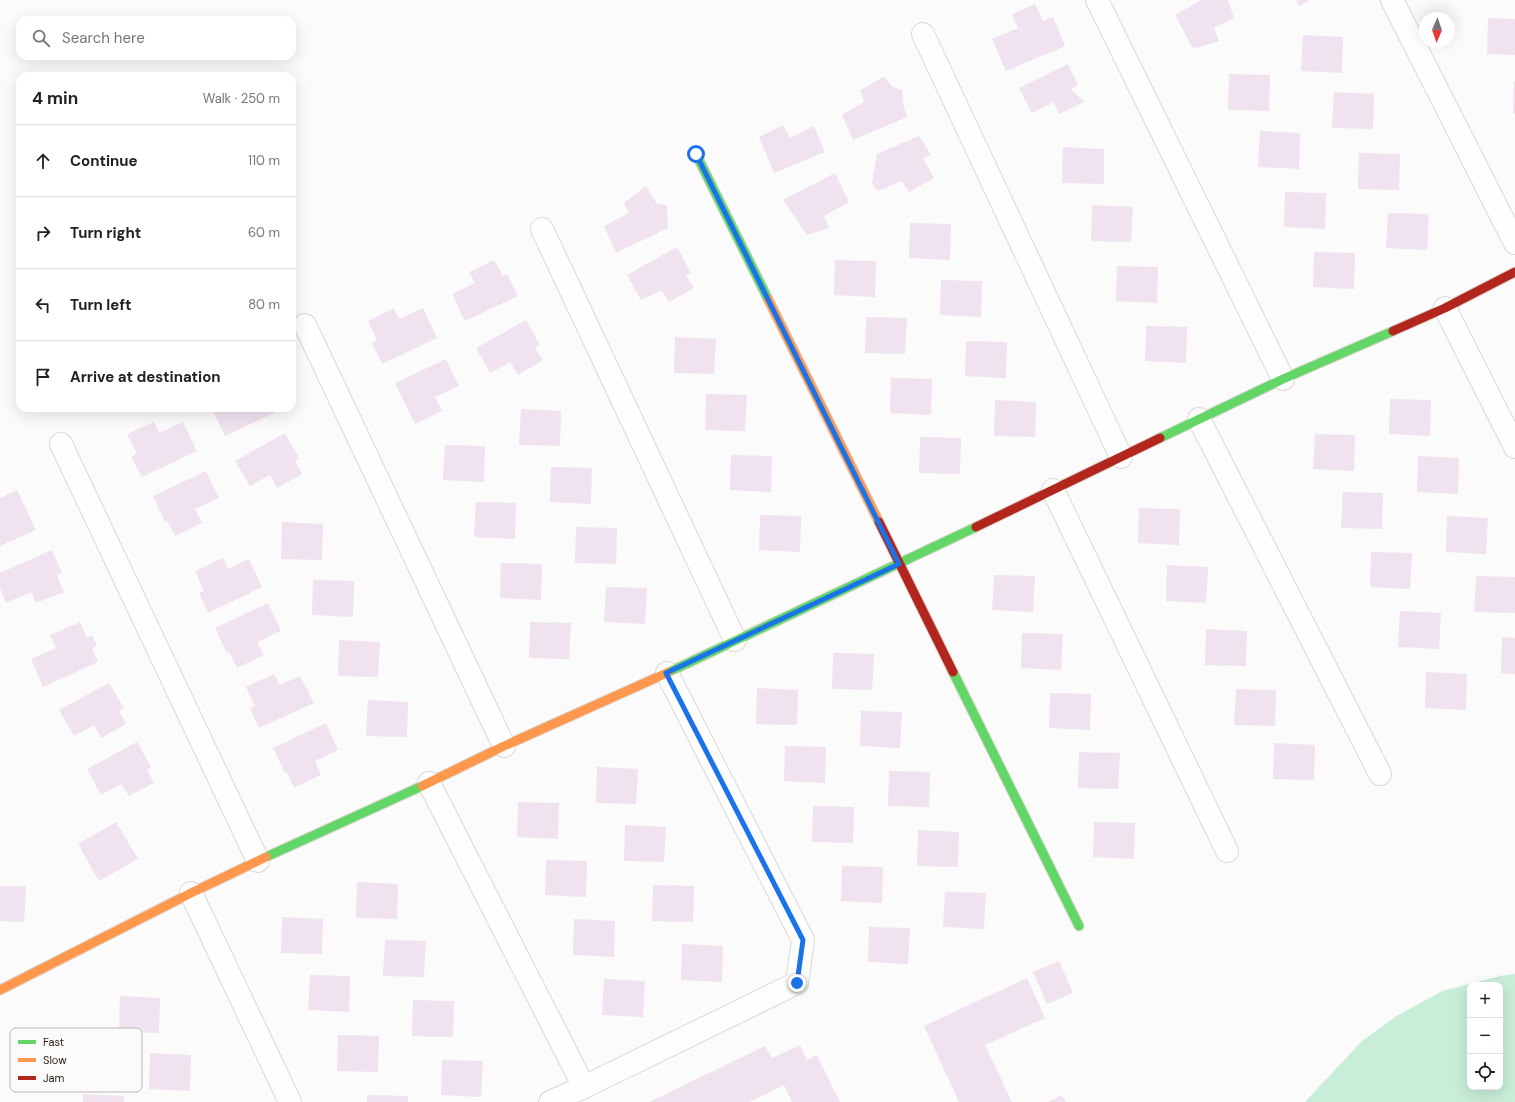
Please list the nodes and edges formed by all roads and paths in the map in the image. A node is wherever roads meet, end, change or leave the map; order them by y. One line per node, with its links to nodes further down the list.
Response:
1 (1096, 0): 10 (street)
2 (1392, 0): 6 (street)
3 (923, 34): 14 (street)
4 (696, 154): 16 (street)
5 (542, 228): 17 (street)
6 (1515, 243)
7 (1515, 272): 8 (street)
8 (1445, 308): 10 (street); 13 (street)
9 (305, 325): 19 (street)
10 (1283, 378): 11 (street)
11 (1199, 419): 14 (street); 20 (street)
12 (61, 444): 23 (street)
13 (1515, 447)
14 (1120, 457): 15 (street)
15 (1053, 490): 16 (street); 22 (street)
16 (899, 564): 17 (street); 25 (street)
17 (735, 640): 18 (street)
18 (666, 673): 19 (street); 27 (street)
19 (504, 746): 21 (street)
20 (1380, 774)
21 (429, 783): 23 (street); 27 (street)
22 (1227, 851)
23 (258, 861): 24 (street)
24 (191, 893): 26 (street); 28 (street)
25 (1079, 926)
26 (0, 990)
27 (584, 1087): 29 (street)
28 (290, 1102)
29 (550, 1102)

